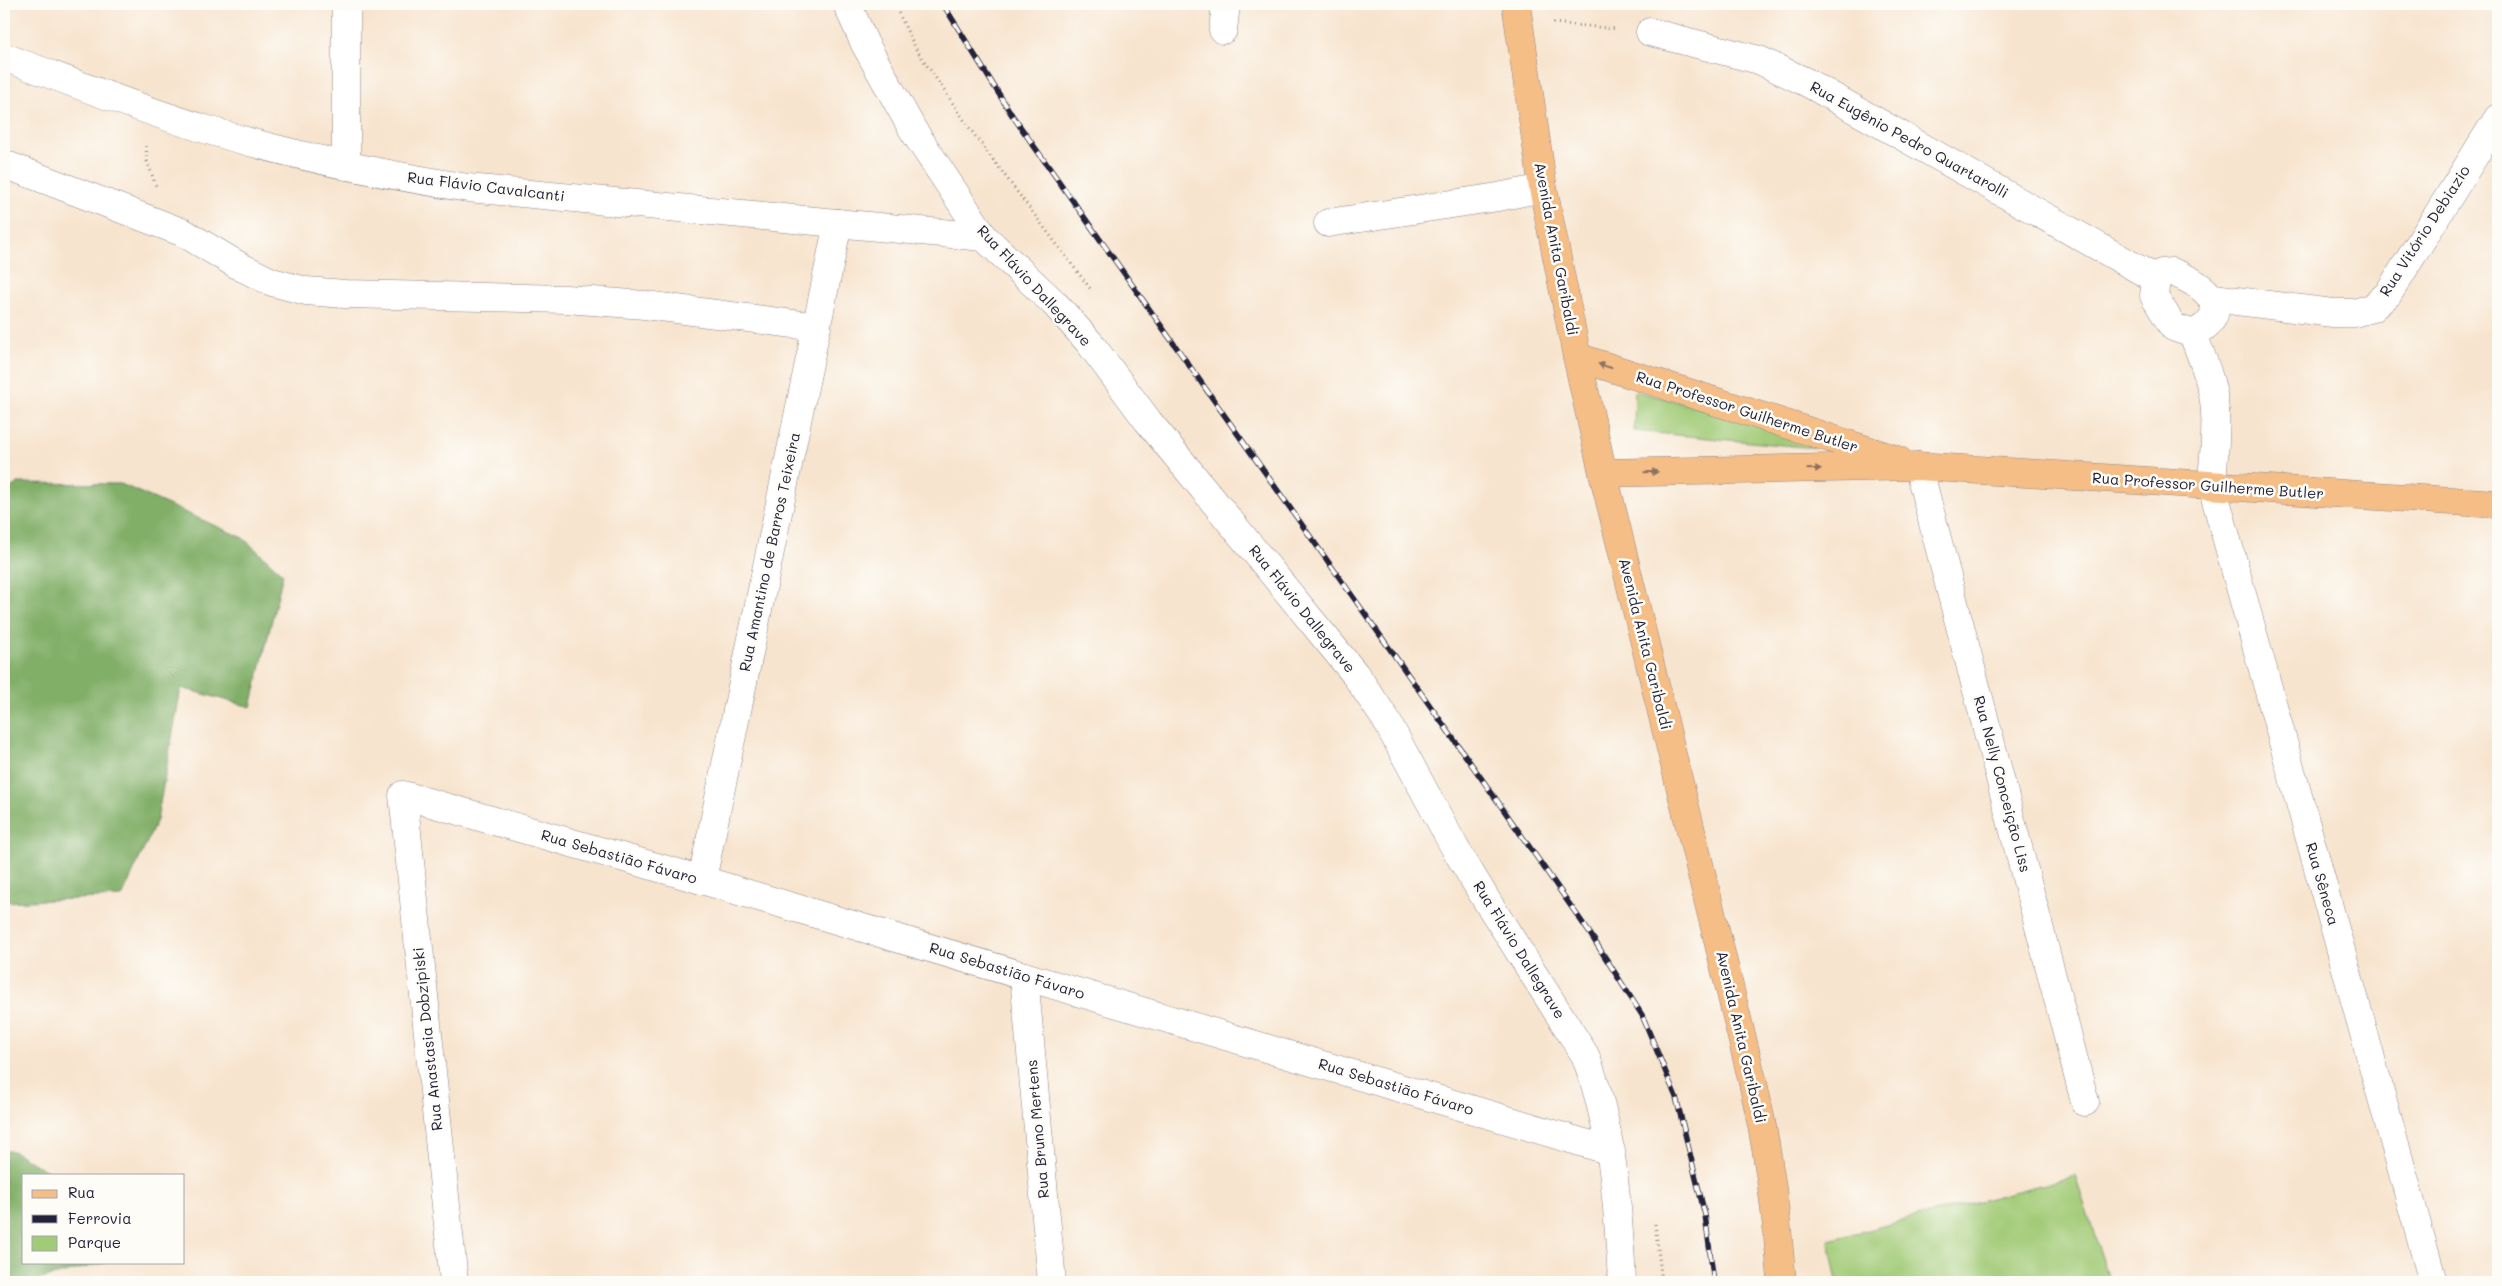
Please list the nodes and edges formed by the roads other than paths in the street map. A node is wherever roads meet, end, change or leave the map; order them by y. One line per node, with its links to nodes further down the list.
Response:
1 (346, 4): 8 (street)
2 (847, 4): 12 (street, Rua Flávio Dallegrave)
3 (1517, 12): 9 (main road, Avenida Anita Garibaldi)
4 (1650, 32): 13 (street, Rua Eugênio Pedro Quartarolli)
5 (4, 57): 8 (street, Rua Flávio Cavalcanti)
6 (2498, 118): 14 (street, Rua Vitório Debiazio)
7 (4, 164): 15 (street)
8 (346, 166): 10 (street, Rua Flávio Cavalcanti)
9 (1543, 188): 11 (street); 17 (main road, Avenida Anita Garibaldi)
10 (838, 223): 12 (street, Rua Flávio Cavalcanti); 15 (street, Rua Amantino de Barros Teixeira)
11 (1328, 223)
12 (984, 237): 26 (street, Rua Flávio Dallegrave)
13 (2156, 278): 14 (street); 16 (street)
14 (2213, 298): 16 (street)
15 (817, 327): 23 (street, Rua Amantino de Barros Teixeira)
16 (2193, 334): 20 (street)
17 (1577, 357): 18 (main road, Rua Professor Guilherme Butler, one-way to 17); 19 (main road, Avenida Anita Garibaldi)
18 (1918, 466): 19 (main road, Rua Professor Guilherme Butler, one-way to 18); 20 (main road, Rua Professor Guilherme Butler); 25 (street, Rua Nelly Conceição Liss)
19 (1602, 473): 30 (main road, Avenida Anita Garibaldi)
20 (2212, 486): 21 (main road, Rua Professor Guilherme Butler); 31 (street, Rua Sêneca)
21 (2498, 504)
22 (403, 795): 23 (street, Rua Sebastião Fávaro); 27 (street, Rua Anastasia Dobzipiski)
23 (702, 880): 24 (street, Rua Sebastião Fávaro)
24 (1024, 976): 26 (street, Rua Sebastião Fávaro); 28 (street, Rua Bruno Mertens)
25 (2085, 1102)
26 (1611, 1152): 29 (street, Rua Flávio Dallegrave)
27 (454, 1282)
28 (1050, 1282)
29 (1622, 1282)
30 (1782, 1282)
31 (2433, 1282)

